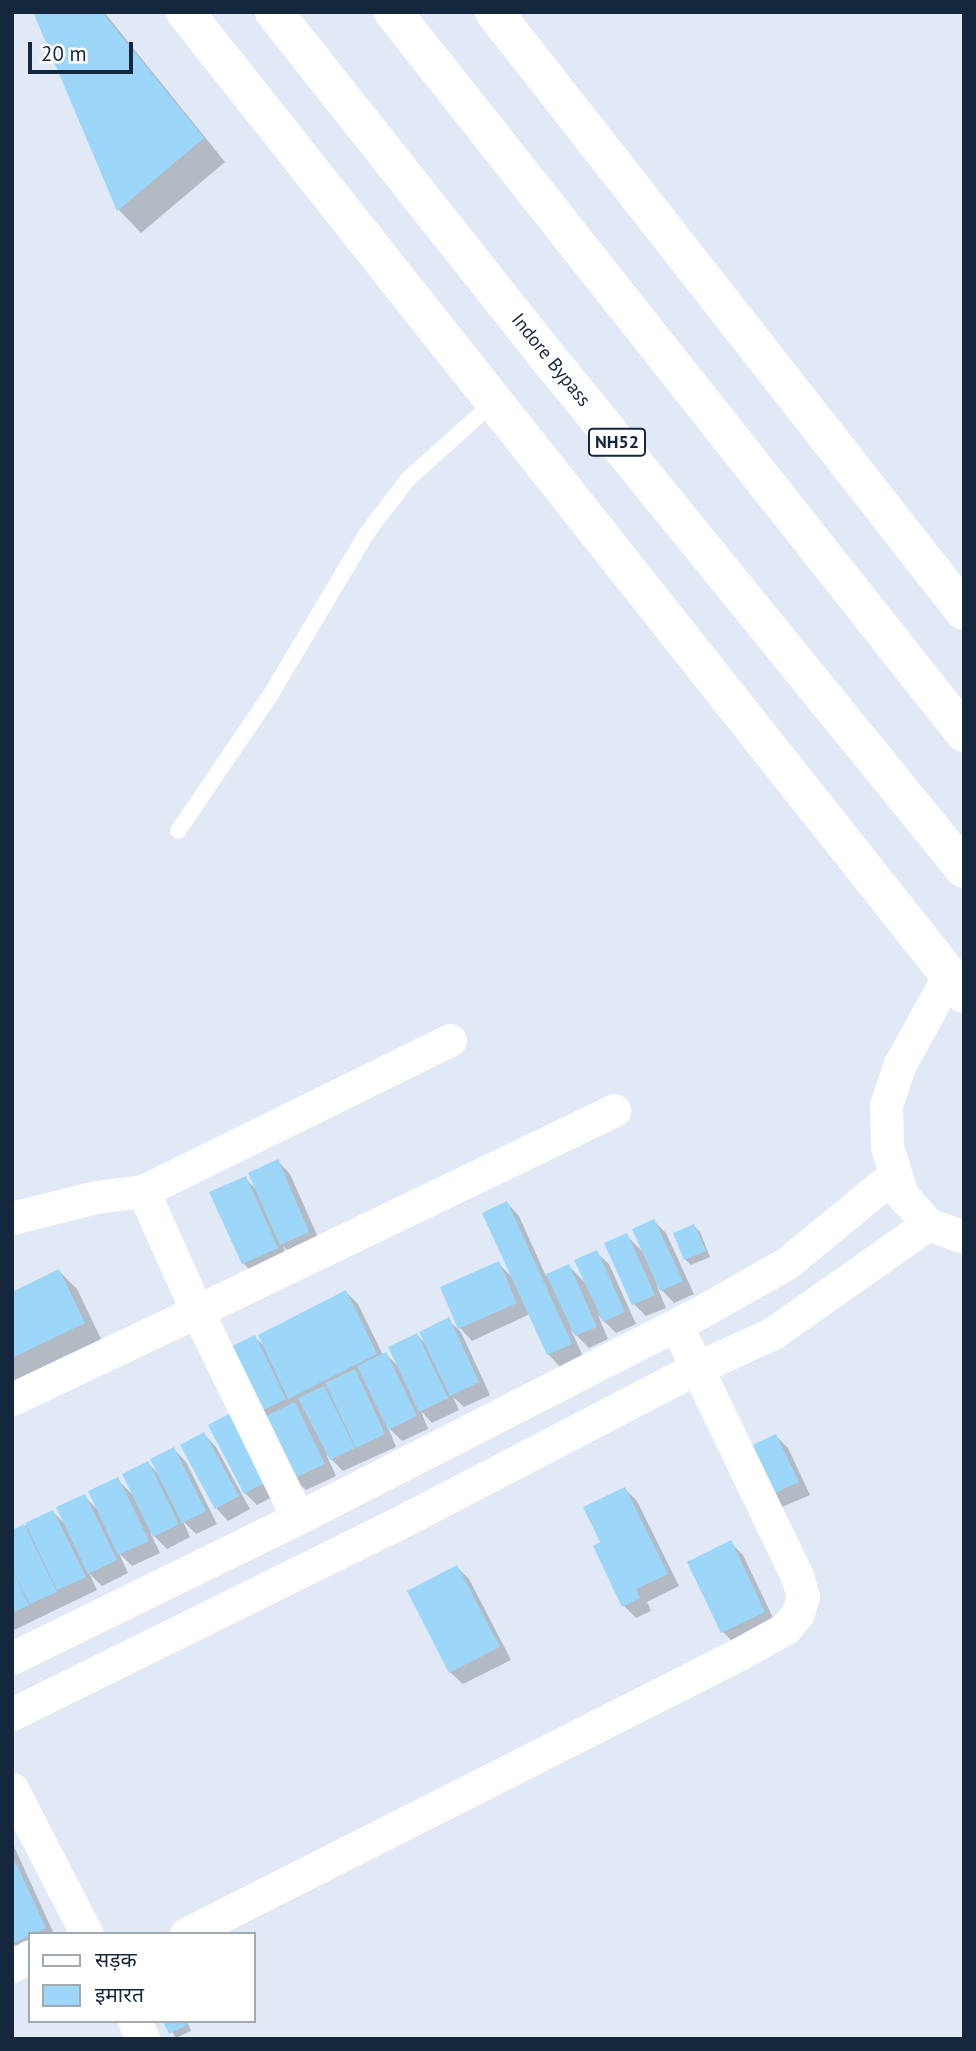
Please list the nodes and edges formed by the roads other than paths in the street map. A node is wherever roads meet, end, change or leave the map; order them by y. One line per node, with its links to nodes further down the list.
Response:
1 (185, 12): 5 (main road)
2 (274, 12): 9 (main road, Indore Bypass / NH52)
3 (393, 12): 7 (main road)
4 (494, 12): 6 (main road)
5 (495, 401): 8 (lane); 10 (main road)
6 (964, 611)
7 (964, 733)
8 (178, 831)
9 (964, 869)
10 (956, 984): 13 (street)
11 (450, 1040): 14 (street)
12 (614, 1110): 18 (street)
13 (894, 1175): 16 (street); 19 (street)
14 (143, 1191): 15 (street); 18 (street)
15 (12, 1218)
16 (928, 1224): 17 (street); 20 (street)
17 (964, 1237)
18 (197, 1311): 21 (street); 22 (street)
19 (676, 1325): 20 (street); 22 (street)
20 (697, 1368): 24 (street); 27 (street)
21 (12, 1399)
22 (298, 1518): 23 (street)
23 (12, 1658)
24 (12, 1714)
25 (12, 1789): 26 (street)
26 (80, 1931)
27 (190, 1932)
28 (28, 1957): 29 (street)
29 (12, 1966)
30 (135, 2023): 31 (street)
31 (143, 2039)

